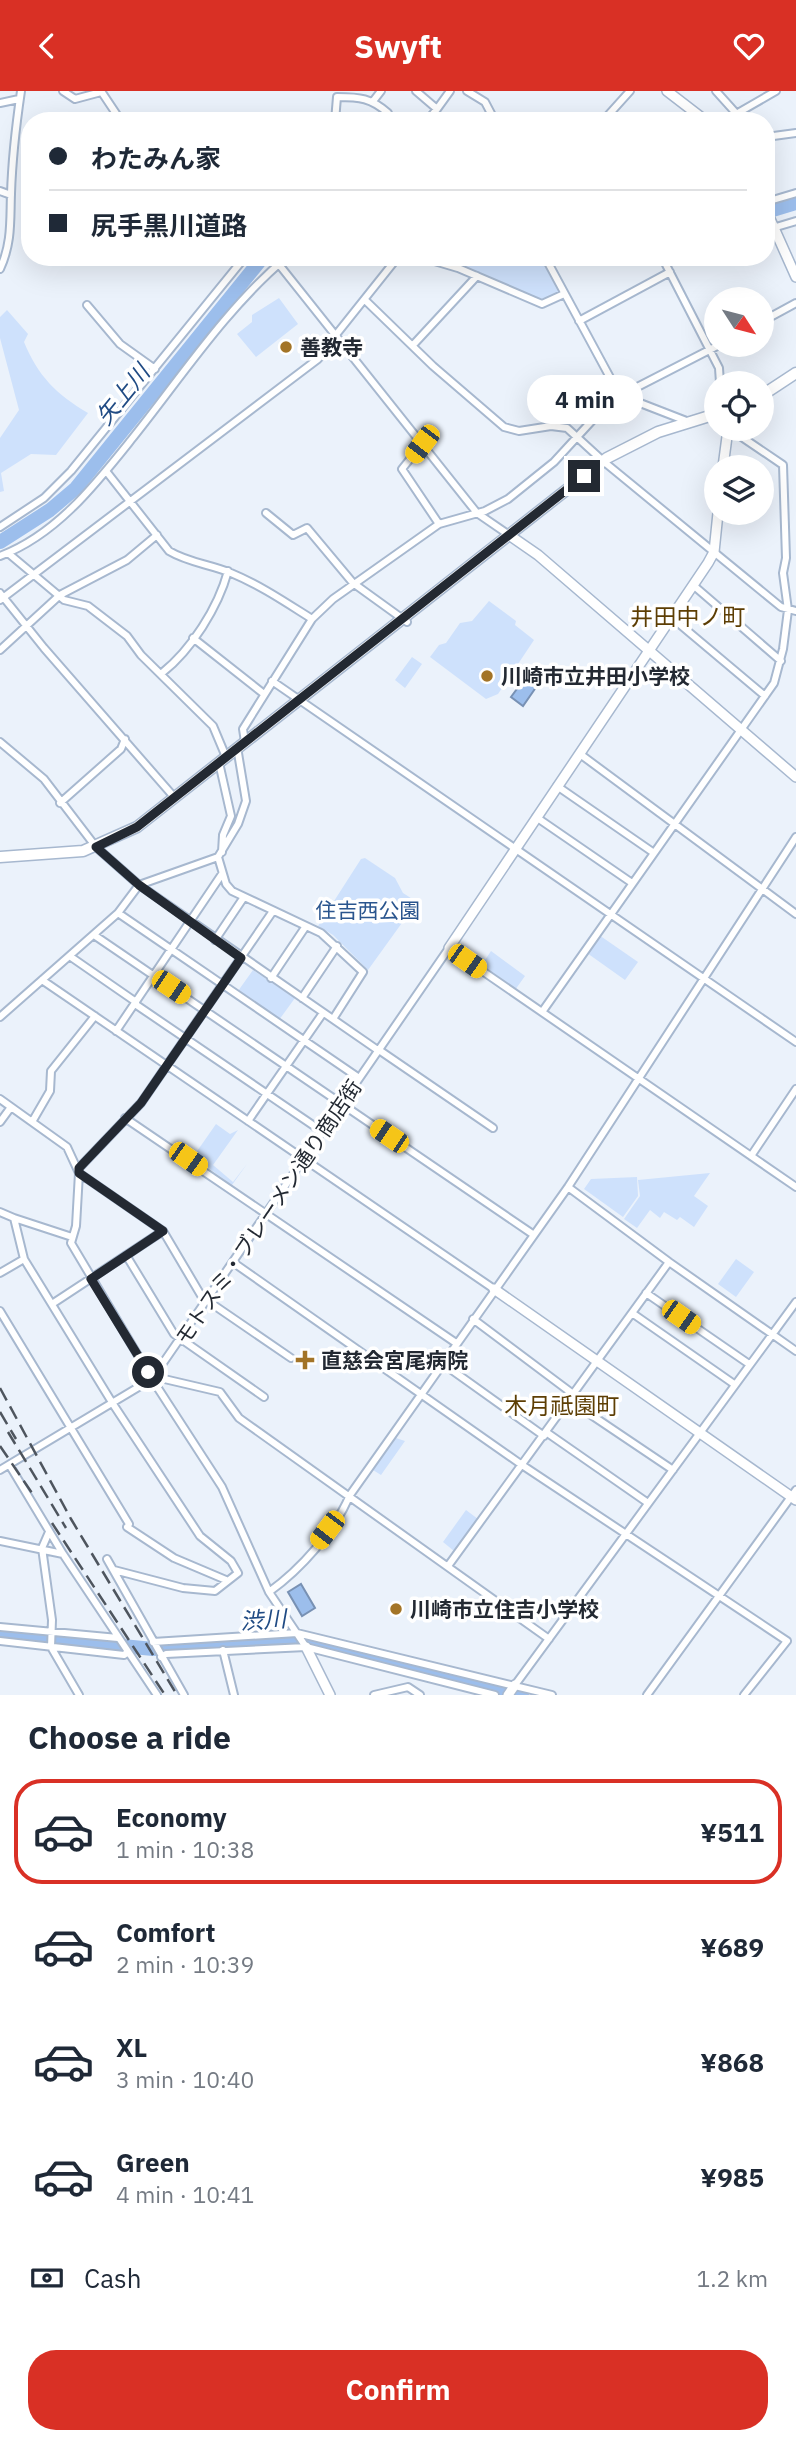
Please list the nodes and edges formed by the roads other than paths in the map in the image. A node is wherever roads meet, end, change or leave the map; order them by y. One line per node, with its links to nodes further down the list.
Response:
1 (63, 91): 2 (street)
2 (101, 91): 15 (street)
3 (381, 91): 12 (street)
4 (416, 91): 14 (street)
5 (450, 91): 14 (street)
6 (467, 91): 19 (street)
7 (630, 91): 20 (street)
8 (667, 91): 21 (street)
9 (716, 91): 22 (street)
10 (776, 91): 23 (street)
11 (20, 95): 13 (street); 28 (street)
12 (374, 100): 16 (street); 17 (street)
13 (0, 103)
14 (437, 109): 18 (street)
15 (115, 112)
16 (336, 112)
17 (387, 112)
18 (435, 112)
19 (490, 112)
20 (611, 112)
21 (694, 112)
22 (734, 112)
23 (739, 112)
24 (796, 133): 25 (street)
25 (775, 136)
26 (0, 191): 28 (street)
27 (796, 193): 29 (street)
28 (11, 195): 40 (street)
29 (775, 199)
30 (796, 221): 31 (street)
31 (775, 227)
32 (775, 236): 43 (street)
33 (238, 266): 54 (street)
34 (277, 266): 65 (street)
35 (281, 266): 50 (street)
36 (391, 266): 45 (street)
37 (452, 266): 42 (street)
38 (550, 266): 44 (street)
39 (667, 266): 41 (street)
40 (0, 269)
41 (670, 272): 49 (street); 51 (street)
42 (477, 276): 44 (street); 52 (street)
43 (796, 277)
44 (564, 294): 49 (street)
45 (365, 300): 50 (street); 52 (street)
46 (796, 303): 48 (street)
47 (87, 305): 54 (street)
48 (774, 315)
49 (579, 321): 57 (street)
50 (336, 337): 63 (street); 66 (street)
51 (704, 337)
52 (414, 344): 61 (street)
53 (704, 352): 57 (street)
54 (155, 369): 71 (street)
55 (796, 371): 56 (main road)
56 (774, 385)
57 (620, 396): 59 (street); 61 (street)
58 (704, 418): 59 (main road)
59 (689, 422): 64 (main road)
60 (704, 423): 64 (main road)
61 (576, 436): 64 (street); 68 (street)
62 (747, 441): 83 (street)
63 (422, 444): 68 (street); 69 (street)
64 (605, 463): 73 (main road); 74 (street)
65 (106, 471): 66 (street); 75 (street)
66 (130, 500): 72 (street); 78 (street)
67 (266, 513): 79 (street)
68 (477, 513): 69 (street); 73 (street)
69 (439, 524): 79 (street)
70 (717, 525): 74 (street)
71 (0, 527)
72 (157, 535): 77 (street); 81 (street)
73 (511, 537): 86 (main road); 90 (street)
74 (714, 552): 80 (street); 83 (street)
75 (8, 553): 76 (street); 78 (street)
76 (0, 556)
77 (228, 572): 85 (street); 88 (street)
78 (33, 573): 81 (street); 82 (street)
79 (354, 583): 85 (street); 86 (street)
80 (693, 585): 84 (street); 91 (street)
81 (60, 595): 87 (street); 92 (street)
82 (1, 596): 87 (street)
83 (792, 611): 91 (street)
84 (671, 617): 90 (street); 95 (street)
85 (312, 619): 93 (street)
86 (404, 621): 96 (main road)
87 (26, 627): 89 (street); 98 (street)
88 (193, 638): 92 (street); 94 (street)
89 (0, 650)
90 (648, 651): 97 (street); 102 (street)
91 (781, 661): 95 (street)
92 (162, 673): 103 (street)
93 (272, 681): 94 (street); 96 (street)
94 (264, 694): 100 (street)
95 (765, 697): 97 (street)
96 (301, 702): 100 (main road); 101 (main road); 112 (street)
97 (741, 731): 104 (street); 109 (street)
98 (125, 739): 106 (street); 107 (street)
99 (0, 742): 107 (street)
100 (245, 743): 103 (main road)
101 (238, 753): 103 (main road); 114 (street)
102 (580, 754): 105 (street); 109 (street)
103 (225, 762): 106 (main road); 111 (main road); 114 (street)
104 (796, 777)
105 (558, 786): 108 (street); 113 (street)
106 (174, 797): 111 (main road)
107 (60, 803): 111 (street)
108 (537, 817): 112 (street); 117 (street)
109 (675, 824): 113 (street); 119 (street)
110 (796, 837): 119 (street)
111 (98, 849): 115 (main road); 118 (street)
112 (515, 849): 123 (street); 130 (street)
113 (654, 853): 117 (street)
114 (220, 854): 116 (street); 118 (street)
115 (0, 859)
116 (222, 874): 120 (street); 125 (street)
117 (632, 883): 123 (street)
118 (139, 885): 122 (street); 125 (street)
119 (762, 889): 124 (street); 136 (street)
120 (244, 897): 121 (street); 128 (street)
121 (273, 911): 126 (street); 133 (street)
122 (118, 913): 127 (street); 131 (street)
123 (610, 914): 136 (street); 142 (street)
124 (796, 914)
125 (190, 923): 128 (street); 131 (street)
126 (306, 926): 129 (street); 135 (street)
127 (94, 935): 132 (street); 134 (street)
128 (215, 940): 133 (street)
129 (337, 946): 139 (street); 146 (street)
130 (449, 948): 142 (street); 151 (street, モトスミ・ブレーメン通り商店街)
131 (171, 949): 134 (street); 138 (street)
132 (71, 957): 137 (street); 140 (street)
133 (241, 958): 135 (street); 138 (street)
134 (153, 975): 140 (street); 141 (street)
135 (271, 978): 139 (street)
136 (704, 978): 150 (street); 155 (street)
137 (42, 980): 144 (street); 145 (street)
138 (223, 984): 141 (street); 149 (street)
139 (302, 998): 143 (street)
140 (136, 1003): 147 (street); 148 (street)
141 (205, 1011): 148 (street); 153 (street)
142 (542, 1011): 155 (street)
143 (323, 1013): 146 (street); 149 (street)
144 (95, 1016): 147 (street); 164 (street)
145 (0, 1017)
146 (333, 1019): 151 (street)
147 (116, 1031): 152 (street)
148 (186, 1039): 152 (street); 157 (street)
149 (304, 1040): 153 (street); 154 (street)
150 (796, 1042)
151 (379, 1050): 154 (street, モトスミ・ブレーメン通り商店街); 165 (street)
152 (168, 1066): 161 (street); 162 (street)
153 (286, 1066): 157 (street); 159 (street)
154 (359, 1078): 159 (street, モトスミ・ブレーメン通り商店街)
155 (639, 1079): 167 (street); 170 (street)
156 (796, 1089): 167 (street)
157 (267, 1094): 162 (street); 166 (street)
158 (0, 1099): 160 (street)
159 (341, 1105): 166 (street, モトスミ・ブレーメン通り商店街); 176 (street)
160 (11, 1107): 163 (street); 164 (street)
161 (125, 1118): 169 (street); 173 (street)
162 (248, 1121): 168 (street)
163 (0, 1122)
164 (32, 1122): 169 (street)
165 (492, 1128)
166 (323, 1132): 168 (street, モトスミ・ブレーメン通り商店街)
167 (751, 1156): 171 (street)
168 (304, 1159): 173 (street, モトスミ・ブレーメン通り商店街); 184 (street)
169 (79, 1170): 175 (street); 177 (street)
170 (568, 1187): 176 (street); 180 (street)
171 (796, 1187)
172 (0, 1212): 174 (street)
173 (267, 1214): 181 (street, モトスミ・ブレーメン通り商店街); 194 (street)
174 (14, 1218): 177 (street); 179 (street)
175 (163, 1231): 178 (street); 186 (street)
176 (534, 1235): 184 (street)
177 (72, 1237): 183 (street)
178 (127, 1255): 183 (street); 193 (street)
179 (24, 1259): 182 (street); 188 (street)
180 (669, 1262): 185 (street); 192 (street)
181 (234, 1263): 186 (street, モトスミ・ブレーメン通り商店街); 202 (street)
182 (0, 1273)
183 (91, 1279): 188 (street); 200 (street)
184 (494, 1289): 191 (street); 197 (street)
185 (646, 1293): 190 (street); 199 (street)
186 (207, 1301): 193 (street, モトスミ・ブレーメン通り商店街); 196 (street)
187 (796, 1302): 192 (street)
188 (52, 1304): 205 (street)
189 (0, 1311): 206 (street)
190 (632, 1313): 197 (street); 201 (street)
191 (473, 1319): 194 (street); 204 (street)
192 (772, 1333): 195 (street); 199 (street)
193 (181, 1340): 200 (street, モトスミ・ブレーメン通り商店街); 203 (street)
194 (456, 1343): 198 (street)
195 (796, 1351)
196 (290, 1358)
197 (598, 1360): 204 (street); 207 (street)
198 (442, 1363): 202 (street); 208 (street)
199 (749, 1364): 201 (street)
200 (152, 1379): 205 (street, モトスミ・ブレーメン通り商店街); 213 (street); 225 (street)
201 (734, 1384): 207 (street)
202 (421, 1394): 209 (street); 213 (street)
203 (264, 1397)
204 (571, 1397): 208 (street); 212 (street)
205 (113, 1404): 206 (street, モトスミ・ブレーメン通り商店街); 224 (street)
206 (73, 1429): 210 (street, モトスミ・ブレーメン通り商店街); 224 (street)
207 (699, 1432): 212 (street); 214 (street)
208 (545, 1434): 209 (street); 215 (street)
209 (522, 1465): 217 (street); 222 (street)
210 (9, 1466): 211 (street, モトスミ・ブレーメン通り商店街); 216 (street)
211 (0, 1470)
212 (673, 1470): 215 (street)
213 (350, 1495): 222 (street); 225 (street)
214 (794, 1495): 226 (street)
215 (648, 1503): 217 (street)
216 (49, 1532): 219 (street); 220 (street)
217 (626, 1535): 226 (street); 231 (street)
218 (0, 1541): 219 (street)
219 (42, 1548): 220 (street); 228 (street)
220 (63, 1553): 230 (street)
221 (107, 1559): 223 (street)
222 (448, 1566): 231 (street)
223 (114, 1570): 224 (street); 233 (street)
224 (226, 1580)
225 (269, 1592): 229 (street)
226 (718, 1596): 250 (street); 251 (street)
227 (0, 1627): 228 (street)
228 (52, 1633): 230 (street); 234 (street)
229 (297, 1633): 233 (street); 235 (street); 239 (street)
230 (119, 1638): 237 (street)
231 (549, 1639): 239 (street)
232 (0, 1640): 234 (street)
233 (153, 1642): 238 (street)
234 (51, 1647): 237 (street); 240 (street)
235 (306, 1647): 236 (street); 244 (street); 247 (street)
236 (223, 1650): 238 (street); 243 (street)
237 (129, 1653): 241 (street)
238 (161, 1657): 242 (street)
239 (515, 1685): 248 (street); 249 (street)
240 (79, 1695)
241 (157, 1695)
242 (184, 1695)
243 (234, 1695)
244 (330, 1695)
245 (374, 1695): 246 (street)
246 (420, 1695)
247 (495, 1695)
248 (508, 1695)
249 (552, 1695)
250 (647, 1695)
251 (744, 1695)

